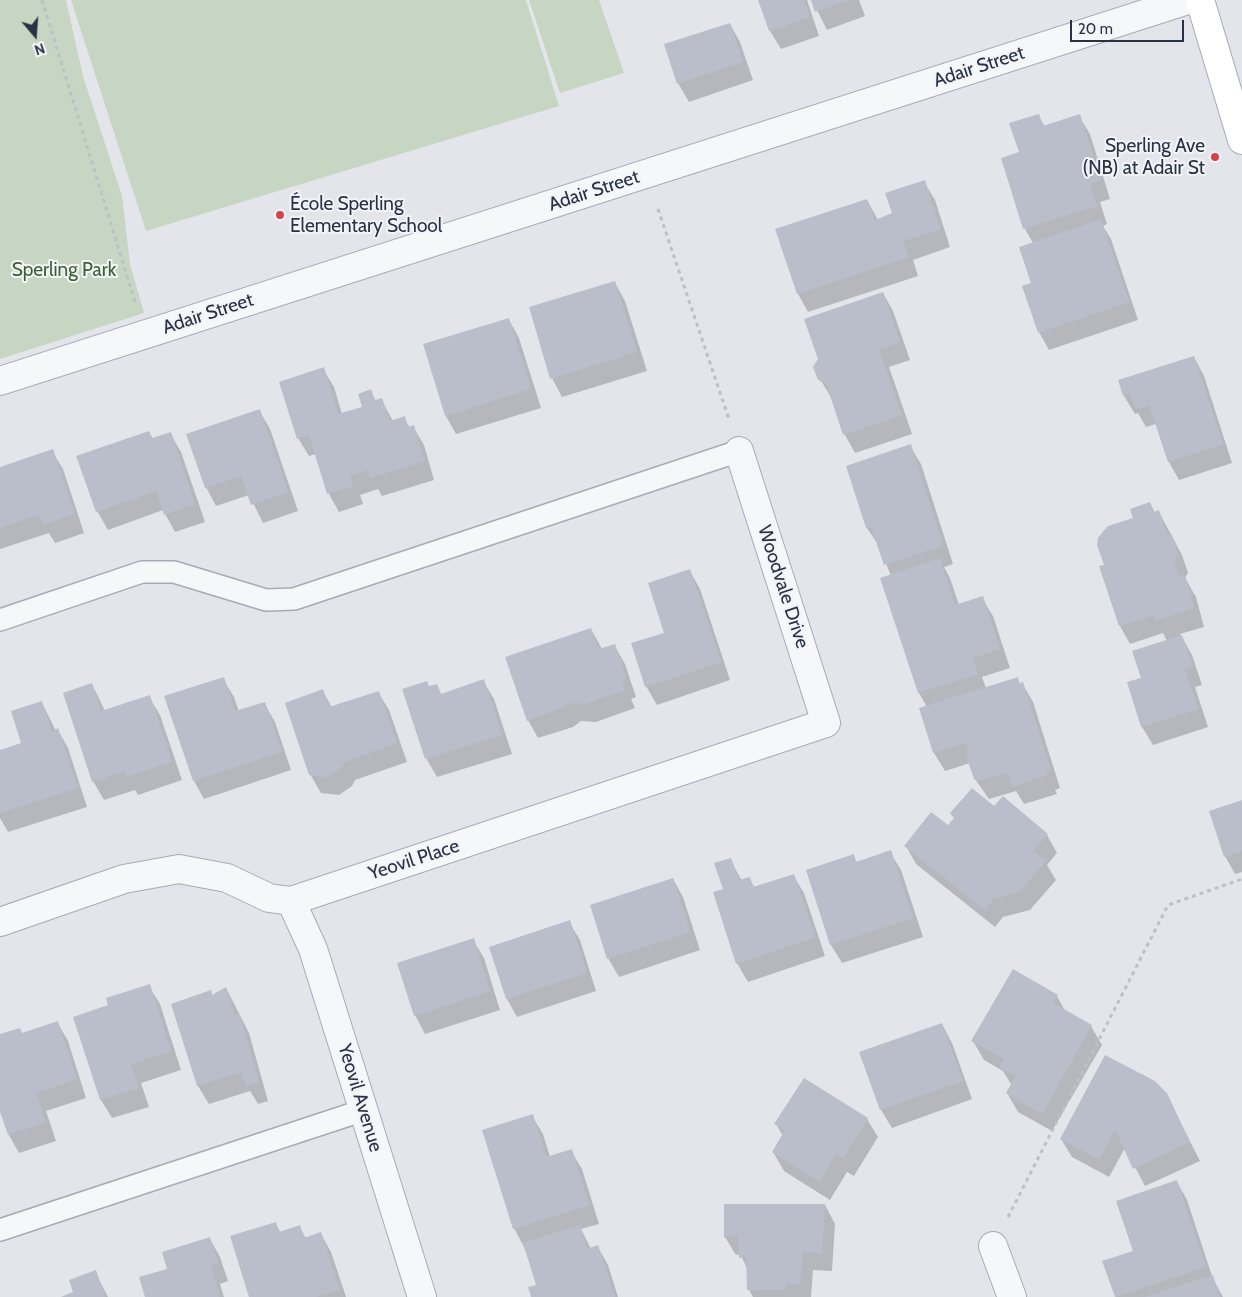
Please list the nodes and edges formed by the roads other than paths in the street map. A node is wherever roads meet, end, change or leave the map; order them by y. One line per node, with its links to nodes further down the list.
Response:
1 (1188, 0): 4 (street, Adair Street)
2 (1200, 0): 3 (street)
3 (1242, 140)
4 (0, 381)
5 (739, 451): 6 (lane); 7 (street, Woodvale Drive)
6 (0, 620)
7 (826, 723): 8 (street, Yeovil Place)
8 (291, 901): 9 (street, Yeovil Place); 10 (street, Yeovil Avenue)
9 (0, 922)
10 (364, 1110): 11 (lane); 13 (street, Yeovil Avenue)
11 (0, 1230)
12 (993, 1246): 14 (street)
13 (422, 1297)
14 (1012, 1297)

